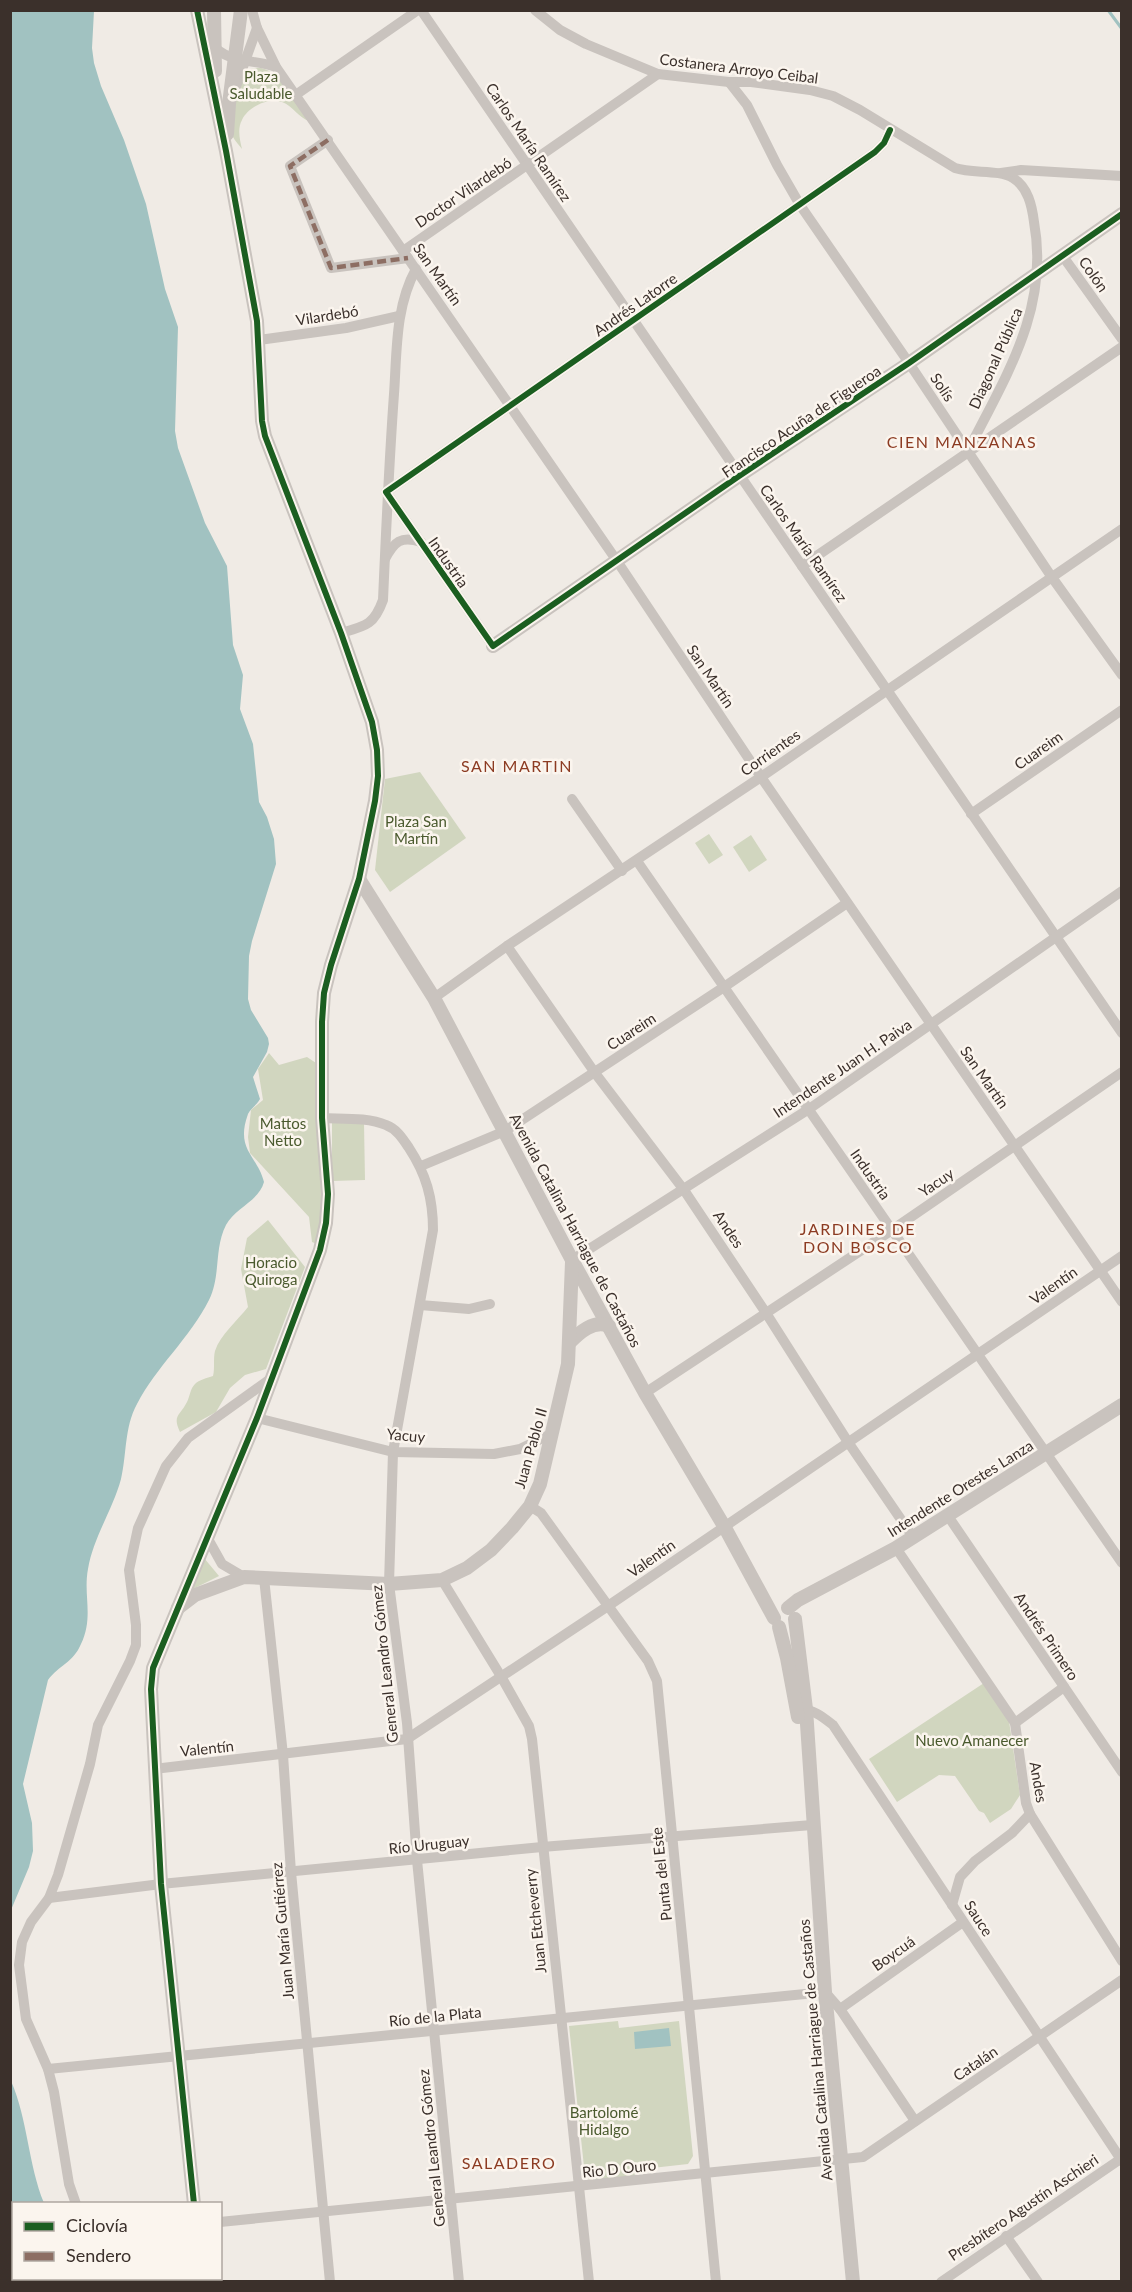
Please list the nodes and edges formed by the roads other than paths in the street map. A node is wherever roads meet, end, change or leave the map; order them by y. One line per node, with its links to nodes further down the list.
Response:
1 (197, 10): 8 (street)
2 (214, 10): 9 (street)
3 (241, 10): 10 (street)
4 (252, 10): 7 (street, San Martín)
5 (419, 10): 14 (street); 18 (street, Carlos María Ramírez)
6 (535, 10): 12 (street, Costanera Arroyo Ceibal)
7 (257, 28): 10 (street); 11 (street, San Martín)
8 (200, 29): 9 (street); 15 (street)
9 (214, 48): 10 (street); 15 (street)
10 (241, 61): 11 (street); 15 (street)
11 (276, 67): 14 (street, San Martín)
12 (658, 74): 13 (street, Costanera Arroyo Ceibal); 18 (street, Doctor Vilardebó)
13 (729, 82): 16 (street, Costanera Arroyo Ceibal); 21 (street, Solís)
14 (297, 94): 17 (street, San Martín)
15 (222, 104): 30 (street)
16 (890, 130): 19 (street, Costanera Arroyo Ceibal); 21 (street, Andrés Latorre)
17 (328, 140): 23 (street, San Martín); 23 (street)
18 (528, 166): 23 (street, Doctor Vilardebó); 28 (street, Carlos María Ramírez)
19 (998, 173): 20 (street); 26 (street, Costanera Arroyo Ceibal)
20 (1122, 176)
21 (800, 205): 28 (street, Andrés Latorre); 32 (street, Solís)
22 (1122, 214): 24 (street, Francisco Acuña de Figueroa)
23 (406, 255): 25 (street, San Martín)
24 (1062, 255): 26 (street, Francisco Acuña de Figueroa); 29 (street, Colón)
25 (416, 269): 27 (street); 33 (street, San Martín)
26 (1037, 273): 32 (street, Francisco Acuña de Figueroa); 34 (street, Diagonal Pública)
27 (399, 316): 30 (street, Vilardebó); 36 (street)
28 (632, 320): 33 (street, Andrés Latorre); 35 (street, Carlos María Ramírez)
29 (1122, 339)
30 (259, 340): 43 (street)
31 (1122, 346): 34 (street)
32 (909, 363): 34 (street, Solís); 35 (street, Francisco Acuña de Figueroa)
33 (510, 406): 36 (street, Andrés Latorre); 40 (street, San Martín)
34 (969, 451): 41 (street); 42 (street, Solís)
35 (739, 476): 40 (street, Francisco Acuña de Figueroa); 41 (street, Carlos María Ramírez)
36 (386, 492): 38 (street, Industria); 39 (street)
37 (1122, 529): 42 (street, Corrientes)
38 (421, 542): 39 (street, Industria); 44 (street, Industria)
39 (385, 559): 43 (street)
40 (617, 561): 44 (street, Francisco Acuña de Figueroa); 48 (street, San Martín)
41 (802, 566): 46 (street, Carlos María Ramírez)
42 (1051, 576): 45 (street, Solís); 46 (street, Corrientes)
43 (341, 633): 53 (street)
44 (493, 646)
45 (1122, 675)
46 (887, 689): 48 (street, Corrientes); 50 (street, Carlos María Ramírez)
47 (1122, 710): 50 (street, Cuareim)
48 (760, 777): 51 (street, Corrientes); 55 (street, San Martín)
49 (572, 799): 52 (street)
50 (971, 814): 56 (street, Carlos María Ramírez)
51 (637, 861): 52 (street, Corrientes); 58 (street, Industria)
52 (621, 871): 57 (street, Corrientes)
53 (359, 879): 59 (street, Avenida Catalina Harriague de Castaños); 65 (street)
54 (1122, 891): 56 (street, Intendente Juan H. Paiva)
55 (847, 903): 58 (street, Cuareim); 60 (street, San Martín)
56 (1054, 938): 60 (street, Intendente Juan H. Paiva); 61 (street, Carlos María Ramírez)
57 (507, 946): 59 (street, Corrientes); 62 (street, Andes)
58 (724, 987): 62 (street, Cuareim); 64 (street, Industria)
59 (434, 998): 66 (street, Avenida Catalina Harriague de Castaños)
60 (931, 1026): 64 (street, Intendente Juan H. Paiva); 67 (street, San Martín)
61 (1122, 1033)
62 (595, 1072): 66 (street, Cuareim); 69 (street, Andes)
63 (1122, 1072): 67 (street, Yacuy)
64 (808, 1109): 69 (street, Intendente Juan H. Paiva); 70 (street, Industria)
65 (322, 1118): 68 (street, General Leandro Gómez); 81 (street)
66 (505, 1131): 68 (street, Cuareim); 72 (street, Avenida Catalina Harriague de Castaños)
67 (1015, 1147): 70 (street, Yacuy); 73 (street, San Martín)
68 (421, 1166): 76 (street, General Leandro Gómez)
69 (684, 1190): 72 (street, Intendente Juan H. Paiva); 77 (street, Andes)
70 (892, 1230): 77 (street, Yacuy); 80 (street, Industria)
71 (1122, 1256): 73 (street, Valentín)
72 (572, 1260): 78 (street, Avenida Catalina Harriague de Castaños); 79 (street, Juan Pablo II)
73 (1100, 1271): 74 (street, San Martín); 80 (street, Valentín)
74 (1122, 1302)
75 (490, 1304): 76 (street)
76 (420, 1305): 87 (street, General Leandro Gómez)
77 (766, 1313): 82 (street, Yacuy); 86 (street, Andes)
78 (609, 1326): 79 (street); 82 (street, Avenida Catalina Harriague de Castaños)
79 (569, 1343): 85 (street, Juan Pablo II)
80 (978, 1355): 86 (street, Valentín); 88 (street, Industria)
81 (273, 1377): 84 (street); 118 (street)
82 (645, 1393): 91 (street, Avenida Catalina Harriague de Castaños)
83 (1122, 1405): 88 (street, Intendente Orestes Lanza)
84 (257, 1418): 87 (street, Yacuy); 93 (street)
85 (553, 1433): 87 (street, Yacuy); 89 (street, Juan Pablo II)
86 (848, 1442): 91 (street, Valentín); 92 (street, Andes)
87 (393, 1452): 99 (street, General Leandro Gómez)
88 (1046, 1454): 90 (street, Intendente Orestes Lanza); 95 (street, Industria)
89 (530, 1506): 98 (street, Juan Pablo II); 100 (street, Punta del Este)
90 (948, 1516): 92 (street, Intendente Orestes Lanza); 104 (street, Andrés Primero)
91 (724, 1526): 100 (street, Valentín); 102 (street, Avenida Catalina Harriague de Castaños)
92 (913, 1537): 94 (street, Intendente Orestes Lanza)
93 (208, 1539): 96 (street); 101 (street)
94 (896, 1548): 102 (street, Intendente Orestes Lanza); 106 (street, Andes)
95 (1122, 1563)
96 (244, 1577): 97 (street, Juan Pablo II); 101 (street, Juan Pablo II)
97 (264, 1578): 99 (street, Juan Pablo II); 108 (street, Juan María Gutiérrez)
98 (442, 1580): 99 (street, Juan Pablo II); 103 (street, Juan Etcheverry)
99 (389, 1584): 107 (street, General Leandro Gómez)
100 (608, 1606): 103 (street, Valentín); 113 (street, Punta del Este)
101 (176, 1609): 109 (street)
102 (786, 1616): 105 (street, Avenida Catalina Harriague de Castaños)
103 (502, 1678): 107 (street, Valentín); 114 (street, Juan Etcheverry)
104 (1064, 1687): 106 (street); 110 (street, Andrés Primero)
105 (801, 1710): 112 (street, Avenida Catalina Harriague de Castaños); 119 (street, Sauce)
106 (1016, 1723): 111 (street, Andes)
107 (407, 1739): 108 (street, Valentín); 115 (street, General Leandro Gómez)
108 (283, 1755): 109 (street, Valentín); 116 (street, Juan María Gutiérrez)
109 (154, 1769): 117 (street)
110 (1122, 1772)
111 (1030, 1814): 119 (street); 121 (street, Andes)
112 (812, 1820): 113 (street, Río Uruguay); 123 (street, Avenida Catalina Harriague de Castaños)
113 (672, 1836): 114 (street, Río Uruguay); 124 (street, Punta del Este)
114 (542, 1847): 115 (street, Río Uruguay); 126 (street, Juan Etcheverry)
115 (417, 1860): 116 (street, Río Uruguay); 127 (street, General Leandro Gómez)
116 (291, 1872): 117 (street, Río Uruguay); 129 (street, Juan María Gutiérrez)
117 (161, 1884): 118 (street, Río Uruguay); 130 (street)
118 (49, 1898): 131 (street)
119 (952, 1905): 120 (street, Sauce)
120 (963, 1922): 125 (street, Boycuá); 128 (street, Sauce)
121 (1122, 1960)
122 (1122, 1980): 128 (street, Catalán)
123 (825, 1992): 124 (street, Río de la Plata); 125 (street); 134 (street, Avenida Catalina Harriague de Castaños)
124 (689, 2005): 126 (street, Río de la Plata); 135 (street, Punta del Este)
125 (840, 2009): 132 (street)
126 (561, 2018): 127 (street, Río de la Plata); 136 (street, Juan Etcheverry)
127 (434, 2031): 129 (street, Río de la Plata); 137 (street, General Leandro Gómez)
128 (1040, 2037): 132 (street, Catalán); 133 (street, Sauce)
129 (308, 2043): 130 (street, Río de la Plata); 140 (street, Juan María Gutiérrez)
130 (179, 2056): 131 (street, Río de la Plata); 139 (street)
131 (48, 2069): 138 (street)
132 (915, 2121): 134 (street, Catalán)
133 (1121, 2159): 142 (street, Presbítero Agustín Aschieri)
134 (842, 2161): 135 (street, Rio D Ouro); 147 (street, Avenida Catalina Harriague de Castaños)
135 (706, 2174): 136 (street, Rio D Ouro); 146 (street, Punta del Este)
136 (581, 2187): 137 (street, Rio D Ouro); 145 (street, Juan Etcheverry)
137 (452, 2199): 140 (street, Rio D Ouro); 144 (street, General Leandro Gómez)
138 (75, 2202)
139 (194, 2202)
140 (324, 2212): 141 (street, Rio D Ouro); 143 (street, Juan María Gutiérrez)
141 (222, 2222)
142 (1006, 2236): 148 (street, Presbítero Agustín Aschieri); 149 (street)
143 (330, 2282)
144 (459, 2282)
145 (589, 2282)
146 (716, 2282)
147 (853, 2282)
148 (941, 2282)
149 (1038, 2282)

